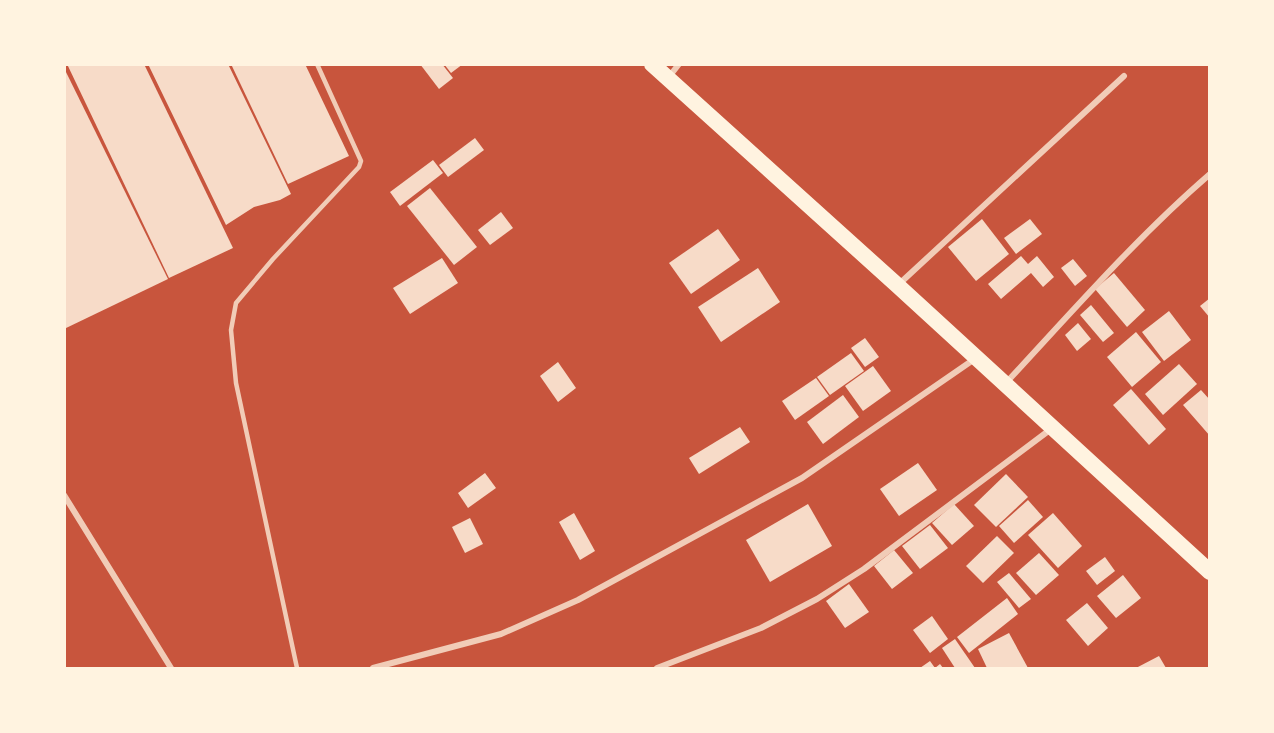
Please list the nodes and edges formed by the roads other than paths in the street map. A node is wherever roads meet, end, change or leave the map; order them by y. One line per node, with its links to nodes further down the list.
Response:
1 (317, 64): 14 (lane)
2 (652, 64): 5 (highway)
3 (679, 64): 5 (street)
4 (1124, 76): 7 (street)
5 (668, 78): 7 (highway)
6 (1209, 174): 9 (street)
7 (897, 285): 8 (highway)
8 (976, 358): 9 (highway); 15 (street)
9 (1005, 385): 10 (highway)
10 (1052, 428): 12 (highway); 16 (street)
11 (64, 495): 13 (street)
12 (1209, 572)
13 (171, 669)
14 (297, 669)
15 (373, 669)
16 (657, 669)

